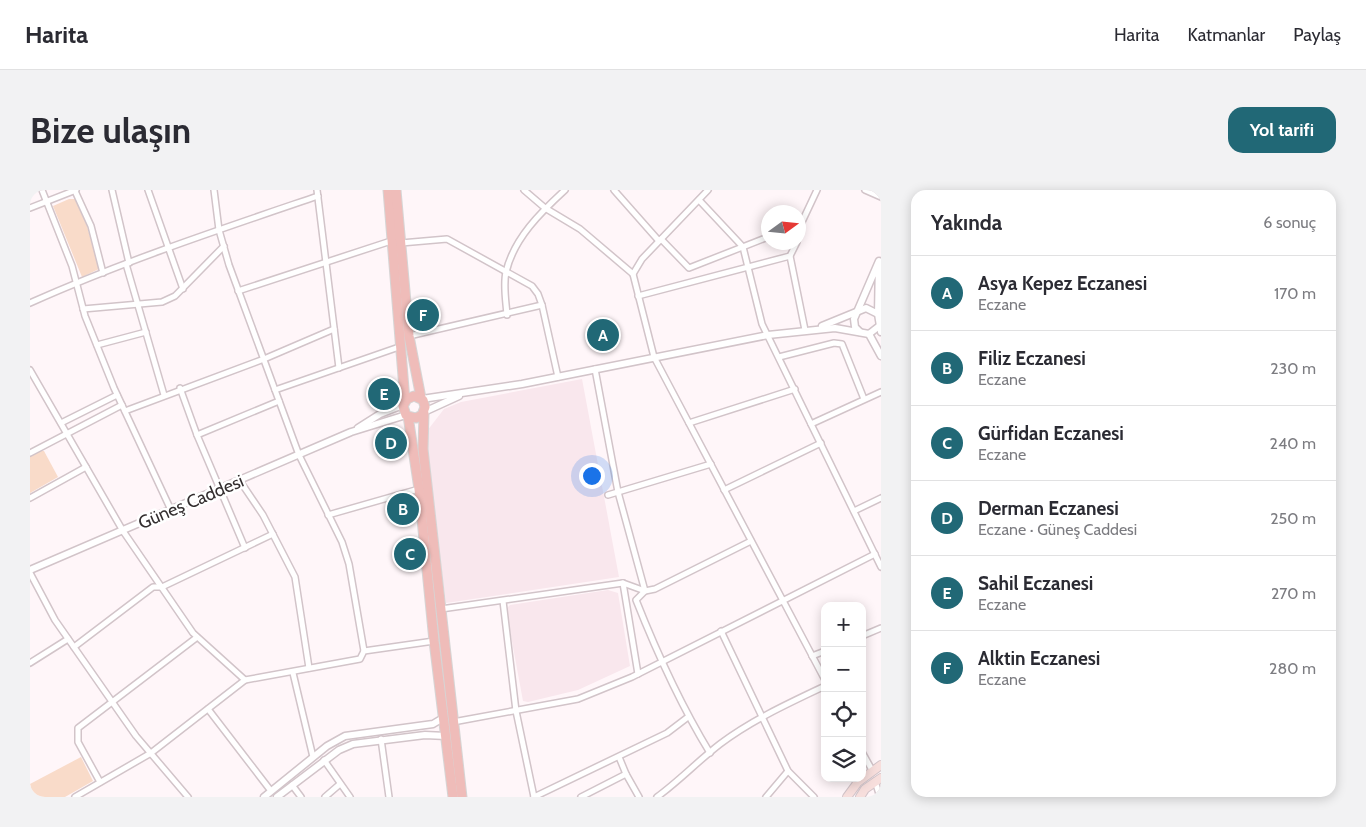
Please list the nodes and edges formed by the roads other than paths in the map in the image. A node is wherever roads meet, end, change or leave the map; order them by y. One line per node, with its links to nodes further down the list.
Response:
1 (42, 190): 18 (street)
2 (76, 190): 14 (street); 37 (street)
3 (112, 190): 34 (street)
4 (148, 190): 29 (street)
5 (214, 190): 22 (street)
6 (388, 190): 23 (main road)
7 (396, 190): 26 (main road)
8 (524, 190): 20 (street)
9 (565, 190): 20 (street)
10 (614, 190): 24 (street)
11 (708, 190): 17 (street)
12 (817, 190): 21 (street)
13 (864, 190): 16 (street)
14 (61, 193): 18 (street)
15 (318, 193): 22 (street); 33 (street)
16 (881, 197)
17 (699, 200): 24 (street); 28 (street)
18 (46, 201): 19 (street); 39 (street)
19 (30, 208)
20 (545, 208): 36 (street); 38 (street)
21 (806, 212)
22 (219, 230): 27 (street); 29 (street)
23 (391, 240): 33 (street); 60 (main road)
24 (660, 240): 28 (street); 38 (street)
25 (761, 240): 28 (street)
26 (401, 243): 36 (street); 58 (main road)
27 (224, 246): 40 (street); 41 (street)
28 (743, 247): 35 (street)
29 (168, 248): 34 (street); 40 (street)
30 (793, 250): 31 (street)
31 (790, 256): 35 (street); 53 (street)
32 (880, 258): 47 (street); 49 (street)
33 (325, 262): 41 (street); 50 (street)
34 (127, 264): 37 (street); 44 (street)
35 (748, 267): 42 (street); 57 (street)
36 (506, 271): 45 (street); 48 (street)
37 (103, 273): 39 (street)
38 (632, 274): 42 (street)
39 (76, 283): 43 (street); 46 (street)
40 (183, 289): 44 (street)
41 (238, 291): 64 (street)
42 (638, 296): 62 (street)
43 (30, 303)
44 (138, 305): 46 (street); 54 (street)
45 (542, 305): 48 (street); 68 (street)
46 (83, 309): 59 (street)
47 (858, 312): 49 (street); 51 (street); 55 (street)
48 (507, 315): 58 (street)
49 (879, 315): 52 (street)
50 (334, 329): 64 (street); 65 (street)
51 (813, 329): 53 (street); 55 (street)
52 (880, 329): 56 (street)
53 (805, 330): 57 (street)
54 (146, 332): 59 (street); 75 (street)
55 (861, 333): 56 (street)
56 (869, 334): 61 (street)
57 (768, 335): 62 (street); 63 (street)
58 (409, 336): 76 (main road)
59 (97, 345): 74 (street)
60 (399, 347): 65 (street); 79 (main road)
61 (881, 356)
62 (654, 357): 66 (street); 84 (street)
63 (779, 357): 70 (street); 77 (street)
64 (264, 359): 69 (street); 71 (street)
65 (339, 368): 71 (street)
66 (594, 369): 68 (street); 98 (street)
67 (30, 370): 83 (street)
68 (558, 376): 73 (street)
69 (180, 388): 75 (street); 88 (street)
70 (795, 389): 84 (street); 85 (street)
71 (275, 390): 78 (street)
72 (881, 392): 77 (street)
73 (463, 394): 76 (street); 81 (street)
74 (118, 395): 80 (street); 83 (street)
75 (164, 395): 80 (street)
76 (421, 399): 79 (main road); 81 (main road)
77 (864, 399): 85 (street)
78 (279, 401): 88 (street); 91 (street)
79 (404, 403): 82 (main road); 86 (street)
80 (124, 408): 87 (street); 102 (street)
81 (424, 412): 82 (main road); 117 (main road)
82 (407, 415): 86 (street); 96 (main road)
83 (61, 423): 87 (street)
84 (689, 423): 92 (street)
85 (811, 424): 89 (street)
86 (351, 432): 91 (street, Güneş Caddesi)
87 (66, 433): 90 (street); 93 (street)
88 (197, 435): 95 (street)
89 (821, 443): 97 (street); 103 (street)
90 (30, 453)
91 (299, 455): 94 (street, Güneş Caddesi); 104 (street)
92 (711, 464): 97 (street); 98 (street)
93 (86, 467): 100 (street); 105 (street)
94 (240, 481): 95 (street, Güneş Caddesi); 106 (street)
95 (220, 489): 102 (street, Güneş Caddesi); 108 (street)
96 (419, 489): 104 (street); 123 (main road)
97 (724, 490): 107 (street)
98 (618, 492): 99 (street); 114 (street)
99 (608, 495)
100 (30, 498)
101 (881, 498): 103 (street)
102 (171, 510): 105 (street, Güneş Caddesi)
103 (854, 511): 109 (street)
104 (328, 515): 125 (street)
105 (123, 531): 111 (street, Güneş Caddesi); 113 (street)
106 (273, 534): 108 (street); 130 (street)
107 (751, 541): 114 (street); 115 (street)
108 (245, 548): 113 (street)
109 (875, 554): 110 (street); 115 (street)
110 (881, 567)
111 (30, 572): 121 (street)
112 (622, 583): 114 (street); 116 (street); 133 (street)
113 (162, 587): 122 (street); 124 (street)
114 (645, 591): 128 (street)
115 (782, 600): 119 (street); 127 (street)
116 (503, 601): 117 (street); 138 (street)
117 (441, 609): 142 (main road)
118 (881, 628): 120 (street)
119 (721, 631): 128 (street); 140 (street)
120 (866, 634)
121 (68, 638): 124 (street); 129 (street)
122 (196, 638): 134 (street); 136 (street)
123 (434, 641): 125 (street); 141 (main road)
124 (74, 647): 136 (street)
125 (364, 651): 130 (street)
126 (821, 653): 127 (street)
127 (812, 656): 132 (street)
128 (661, 662): 133 (street); 139 (street)
129 (30, 664)
130 (309, 668): 131 (street)
131 (293, 673): 134 (street); 147 (street)
132 (821, 673)
133 (638, 674): 138 (street)
134 (245, 680): 137 (street)
135 (821, 688): 140 (street)
136 (114, 702): 145 (street); 156 (street)
137 (208, 709): 145 (street); 159 (street)
138 (516, 711): 142 (street); 170 (street)
139 (688, 717): 146 (street); 148 (street)
140 (762, 717): 146 (street); 153 (street)
141 (443, 718): 143 (main road); 147 (street)
142 (454, 722): 169 (main road)
143 (446, 736): 144 (street); 168 (main road)
144 (381, 739): 150 (street); 167 (street)
145 (151, 753): 156 (street); 161 (street)
146 (710, 753): 173 (street)
147 (313, 757): 159 (street)
148 (619, 757): 154 (street); 170 (street)
149 (866, 759): 152 (street)
150 (324, 760): 157 (street); 158 (street)
151 (881, 765): 152 (main road)
152 (872, 770): 176 (main road)
153 (788, 772): 174 (street); 175 (street)
154 (626, 774): 171 (street); 172 (street)
155 (878, 779): 177 (main road); 178 (street)
156 (100, 782): 160 (street)
157 (340, 784): 165 (street); 166 (street)
158 (292, 785): 163 (street); 164 (street)
159 (272, 791): 162 (street)
160 (75, 797)
161 (188, 797)
162 (264, 797)
163 (278, 797)
164 (301, 797)
165 (325, 797)
166 (350, 797)
167 (389, 797)
168 (453, 797)
169 (462, 797)
170 (534, 797)
171 (581, 797)
172 (639, 797)
173 (657, 797)
174 (766, 797)
175 (814, 797)
176 (847, 797)
177 (860, 797)
178 (880, 797)

